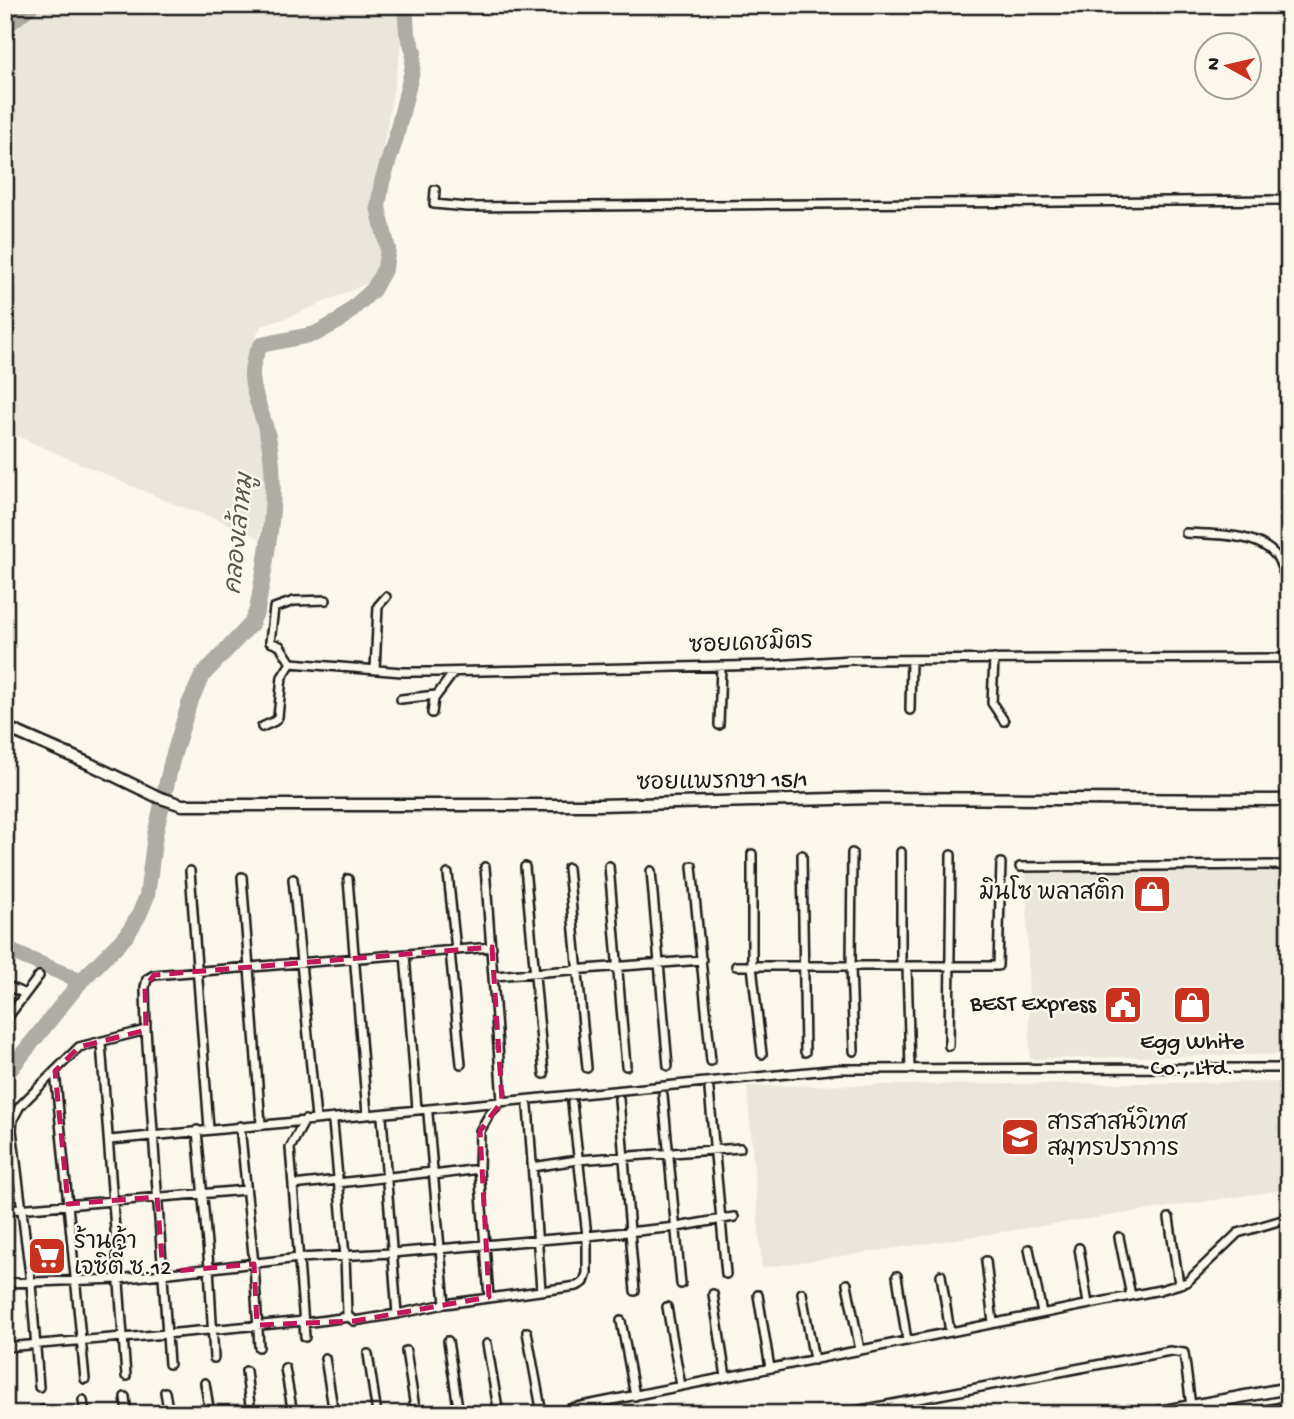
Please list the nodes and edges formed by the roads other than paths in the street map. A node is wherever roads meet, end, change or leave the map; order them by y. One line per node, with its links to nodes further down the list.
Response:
1 (435, 190): 2 (street)
2 (1289, 200)
3 (1186, 533): 4 (street)
4 (1289, 583)
5 (386, 597): 12 (street)
6 (326, 600): 10 (street)
7 (1289, 658): 8 (street, ซอยเดชมิตร)
8 (994, 659): 9 (street, ซอยเดชมิตร); 18 (street)
9 (911, 660): 11 (street, ซอยเดชมิตร); 16 (street)
10 (291, 663): 12 (street, ซอยเดชมิตร); 21 (street)
11 (721, 666): 13 (street, ซอยเดชมิตร); 19 (street)
12 (374, 670): 13 (street, ซอยเดชมิตร)
13 (454, 672): 14 (street)
14 (436, 695): 15 (street); 17 (street)
15 (401, 699)
16 (910, 710)
17 (432, 713)
18 (1004, 721)
19 (719, 726)
20 (5, 727): 22 (street, ซอยแพรกษา 15/1)
21 (262, 727)
22 (1289, 800)
23 (901, 852): 53 (street)
24 (852, 853): 52 (street)
25 (752, 854): 50 (street)
26 (802, 855): 51 (street)
27 (951, 855): 54 (street)
28 (1001, 863): 54 (street)
29 (1289, 865): 34 (street)
30 (609, 866): 56 (street)
31 (692, 866): 46 (street)
32 (485, 867): 42 (street)
33 (526, 867): 59 (street)
34 (1020, 867)
35 (568, 868): 57 (street)
36 (190, 871): 58 (street)
37 (651, 871): 48 (street)
38 (448, 874): 43 (street)
39 (242, 877): 55 (street)
40 (293, 879): 47 (street)
41 (348, 879): 45 (street)
42 (492, 947): 43 (street); 61 (street)
43 (453, 951): 44 (street); 72 (street)
44 (405, 954): 45 (street); 86 (street)
45 (354, 958): 47 (street); 87 (street)
46 (702, 960): 48 (street); 71 (street)
47 (300, 963): 55 (street); 90 (street)
48 (660, 963): 56 (street); 74 (street)
49 (736, 966): 50 (street)
50 (752, 966): 51 (street); 70 (street)
51 (803, 966): 52 (street); 69 (street)
52 (851, 966): 53 (street); 68 (street)
53 (904, 966): 54 (street); 77 (street)
54 (950, 966): 67 (street)
55 (249, 967): 58 (street); 93 (street)
56 (618, 967): 57 (street); 73 (street)
57 (577, 970): 59 (street); 75 (street)
58 (198, 971): 65 (street); 95 (street)
59 (535, 973): 61 (street); 79 (street)
60 (39, 976): 63 (street)
61 (494, 976): 83 (street)
62 (5, 985): 63 (street)
63 (25, 994): 64 (street)
64 (5, 1021)
65 (146, 1030): 66 (street); 97 (street)
66 (101, 1043): 78 (street); 98 (street)
67 (949, 1046)
68 (854, 1051)
69 (805, 1052)
70 (762, 1054)
71 (711, 1061)
72 (461, 1064)
73 (626, 1066)
74 (668, 1066)
75 (587, 1068)
76 (1289, 1068): 77 (street)
77 (910, 1069): 83 (street)
78 (55, 1071): 114 (street); 115 (street)
79 (544, 1074)
80 (709, 1090): 100 (street)
81 (663, 1095): 101 (street)
82 (618, 1099): 102 (street)
83 (502, 1101): 86 (street); 105 (street)
84 (572, 1103): 103 (street)
85 (528, 1106): 104 (street)
86 (417, 1109): 87 (street)
87 (367, 1114): 90 (street)
88 (428, 1114): 106 (street)
89 (382, 1117): 107 (street)
90 (316, 1119): 91 (street)
91 (305, 1120): 93 (street); 109 (street)
92 (333, 1122): 108 (street)
93 (261, 1124): 94 (street)
94 (240, 1126): 95 (street); 110 (street)
95 (209, 1129): 96 (street)
96 (197, 1130): 97 (street); 111 (street)
97 (152, 1134): 98 (street); 112 (street)
98 (110, 1140): 113 (street)
99 (740, 1148): 100 (street)
100 (714, 1150): 101 (street); 120 (street)
101 (668, 1153): 102 (street); 121 (street)
102 (623, 1156): 103 (street); 122 (street)
103 (577, 1160): 104 (street); 123 (street)
104 (533, 1167): 125 (street)
105 (479, 1169): 106 (street); 126 (street)
106 (433, 1173): 107 (street); 128 (street)
107 (386, 1176): 108 (street); 130 (street)
108 (338, 1182): 109 (street); 131 (street)
109 (293, 1185): 132 (street)
110 (246, 1190): 111 (street); 134 (street)
111 (203, 1194): 112 (street); 135 (street)
112 (157, 1198): 113 (street); 136 (street)
113 (114, 1201): 114 (street); 140 (street)
114 (68, 1205): 115 (street); 141 (street)
115 (22, 1208): 116 (street); 143 (street)
116 (5, 1210)
117 (734, 1217): 120 (street)
118 (1169, 1218): 146 (street)
119 (1289, 1218): 146 (street)
120 (721, 1219): 121 (street); 137 (street)
121 (677, 1227): 122 (street); 144 (street)
122 (631, 1232): 123 (street); 148 (street)
123 (587, 1236): 125 (street); 147 (street)
124 (1119, 1237): 152 (street)
125 (538, 1240): 126 (street); 147 (street)
126 (486, 1244): 128 (street); 153 (street)
127 (1079, 1248): 155 (street)
128 (439, 1249): 130 (street); 154 (street)
129 (1029, 1249): 157 (street)
130 (392, 1254): 131 (street); 158 (street)
131 (345, 1255): 132 (street); 159 (street)
132 (299, 1258): 134 (street); 161 (street)
133 (986, 1261): 162 (street)
134 (254, 1264): 135 (street); 163 (street)
135 (209, 1267): 136 (street); 164 (street)
136 (163, 1272): 140 (street); 167 (street)
137 (726, 1274)
138 (942, 1275): 166 (street)
139 (897, 1276): 172 (street)
140 (119, 1279): 141 (street); 168 (street)
141 (76, 1282): 143 (street); 170 (street)
142 (5, 1283): 143 (street)
143 (31, 1283): 174 (street)
144 (681, 1284)
145 (846, 1284): 177 (street)
146 (1179, 1284): 152 (street)
147 (541, 1290): 153 (street)
148 (635, 1291)
149 (802, 1293): 182 (street)
150 (713, 1294): 188 (street)
151 (758, 1295): 185 (street)
152 (1130, 1296): 155 (street)
153 (488, 1297): 154 (street)
154 (445, 1304): 158 (street)
155 (1088, 1304): 157 (street)
156 (667, 1307): 191 (street)
157 (1042, 1313): 162 (street)
158 (397, 1314): 159 (street)
159 (349, 1317): 161 (street)
160 (621, 1321): 195 (street)
161 (304, 1322): 163 (street); 169 (street)
162 (993, 1323): 166 (street)
163 (257, 1325): 164 (street); 176 (street)
164 (212, 1330): 167 (street); 180 (street)
165 (527, 1332): 211 (street)
166 (950, 1332): 172 (street)
167 (167, 1333): 168 (street); 183 (street)
168 (123, 1337): 170 (street); 187 (street)
169 (305, 1337)
170 (81, 1340): 174 (street); 189 (street)
171 (448, 1341): 209 (street)
172 (906, 1341): 177 (street)
173 (487, 1343): 210 (street)
174 (36, 1345): 175 (street); 192 (street)
175 (5, 1347)
176 (259, 1347)
177 (860, 1350): 182 (street)
178 (406, 1351): 208 (street)
179 (368, 1354): 207 (street)
180 (214, 1358)
181 (325, 1358): 206 (street)
182 (814, 1360): 185 (street)
183 (169, 1364)
184 (285, 1368): 205 (street)
185 (770, 1368): 188 (street)
186 (246, 1371): 204 (street)
187 (126, 1376)
188 (726, 1377): 191 (street)
189 (85, 1379)
190 (205, 1383): 203 (street)
191 (681, 1386): 195 (street)
192 (39, 1387)
193 (1289, 1388): 198 (street)
194 (165, 1392): 202 (street)
195 (635, 1396): 212 (street)
196 (124, 1397): 201 (street)
197 (83, 1400): 200 (street)
198 (1191, 1406): 213 (street); 214 (street)
199 (1289, 1407): 215 (street)
200 (85, 1414)
201 (127, 1414)
202 (169, 1414)
203 (210, 1414)
204 (251, 1414)
205 (293, 1414)
206 (334, 1414)
207 (377, 1414)
208 (416, 1414)
209 (459, 1414)
210 (499, 1414)
211 (542, 1414)
212 (556, 1414)
213 (840, 1414)
214 (1148, 1414)
215 (1253, 1414)

